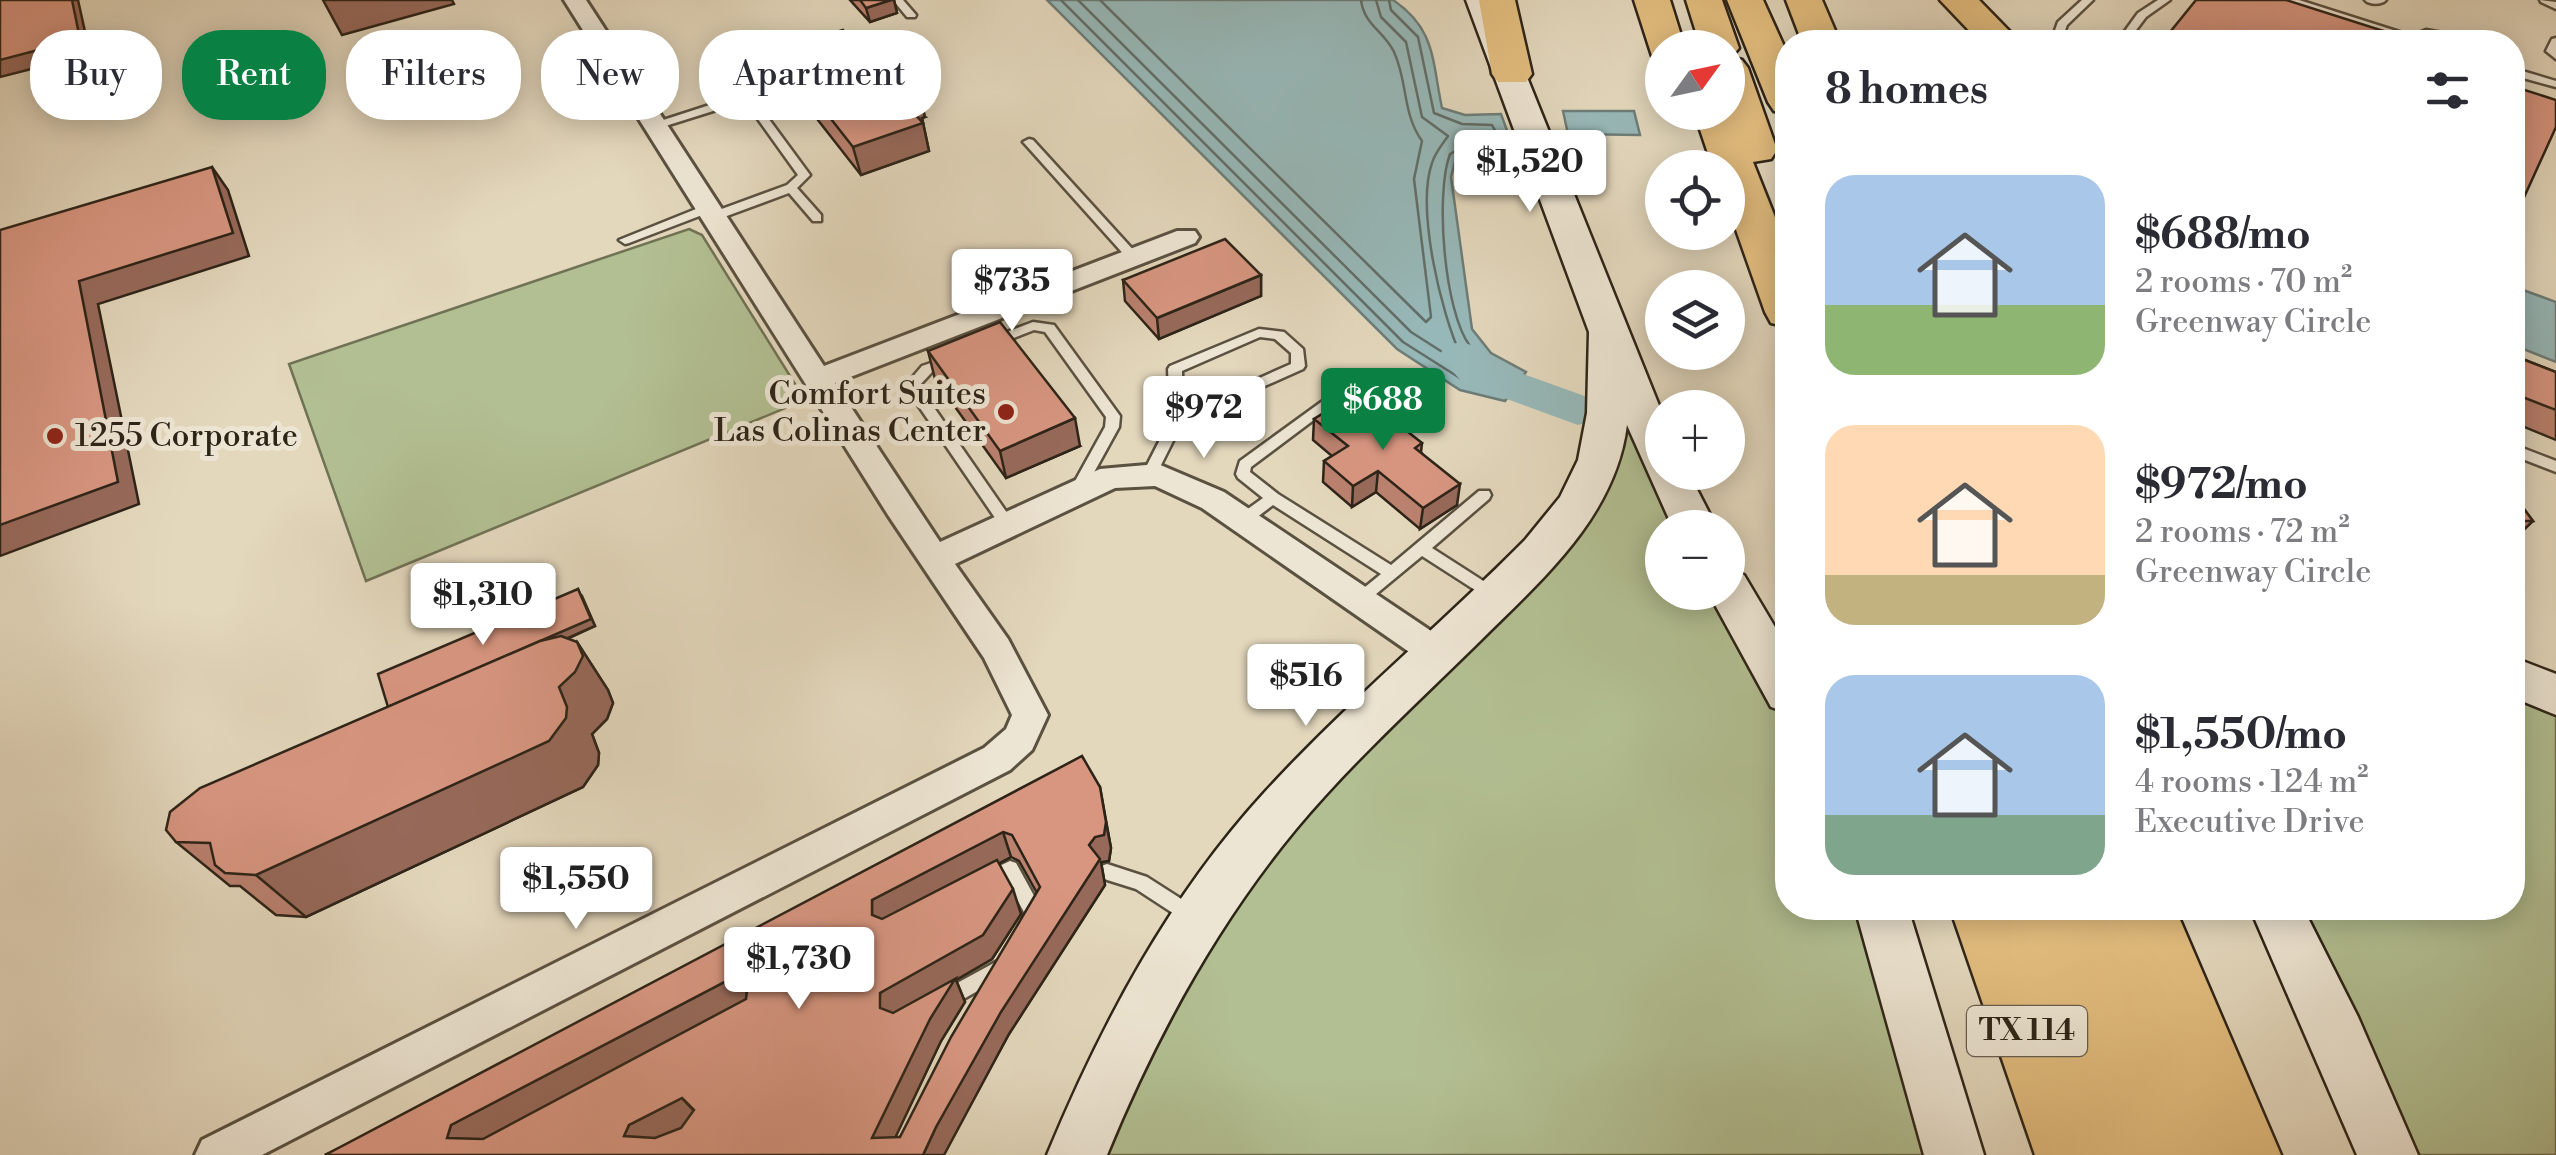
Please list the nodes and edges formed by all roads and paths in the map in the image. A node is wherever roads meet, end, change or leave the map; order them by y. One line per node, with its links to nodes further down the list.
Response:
1 (575, 0): 38 (street)
2 (898, 0): 19 (lane)
3 (1481, 0): 32 (main road)
4 (1497, 0): 32 (highway)
5 (1652, 0): 20 (highway)
6 (1678, 0): 21 (highway)
7 (1704, 0): 22 (highway)
8 (1745, 0): 31 (highway)
9 (1778, 0): 23 (highway)
10 (1804, 0): 24 (highway)
11 (2088, 0): 26 (lane)
12 (2164, 0): 27 (lane)
13 (2289, 0): 28 (lane)
14 (2370, 0): 15 (lane)
15 (2381, 0)
16 (2545, 0): 18 (lane)
17 (1971, 1): 25 (highway)
18 (2556, 6)
19 (911, 15)
20 (1661, 30)
21 (1687, 30)
22 (1714, 30)
23 (1791, 30)
24 (1815, 30)
25 (1993, 30)
26 (2060, 30)
27 (2131, 30)
28 (2377, 30)
29 (2556, 41): 30 (lane)
30 (2556, 56)
31 (1775, 71)
32 (1512, 74): 49 (main road)
33 (2525, 75): 34 (lane)
34 (2556, 84)
35 (699, 112): 38 (lane)
36 (1745, 116): 41 (highway)
37 (765, 120): 40 (lane)
38 (655, 126): 42 (street)
39 (1029, 142): 47 (lane)
40 (791, 188): 42 (lane); 44 (lane)
41 (1775, 202)
42 (709, 213): 46 (lane); 52 (street)
43 (1745, 217): 48 (highway)
44 (817, 218)
45 (1186, 237): 47 (street)
46 (625, 240)
47 (1132, 256): 52 (street)
48 (1775, 283)
49 (1608, 332): 55 (main road); 67 (main road)
50 (980, 348): 60 (lane)
51 (962, 355): 63 (lane)
52 (818, 378): 65 (street)
53 (1346, 388): 61 (lane)
54 (1177, 420): 54 (lane); 58 (lane)
55 (1645, 420)
56 (2525, 454): 57 (lane)
57 (2556, 467)
58 (1150, 475): 60 (street); 62 (street)
59 (1484, 495): 64 (lane)
60 (1074, 496): 63 (street)
61 (1272, 498): 62 (lane); 66 (lane)
62 (1244, 520): 68 (street)
63 (1009, 527): 65 (street)
64 (1421, 548): 66 (lane); 67 (lane)
65 (937, 558): 87 (street)
66 (1392, 572): 68 (lane)
67 (1496, 596): 70 (main road)
68 (1360, 600): 70 (street)
69 (1741, 610): 71 (main road)
70 (1438, 653): 76 (main road)
71 (1775, 670)
72 (2525, 682): 73 (main road)
73 (2556, 695)
74 (1107, 872): 76 (lane)
75 (960, 896): 83 (lane)
76 (1199, 920): 88 (main road)
77 (1885, 920): 89 (main road)
78 (1987, 920): 90 (highway, TX 114)
79 (2038, 920): 91 (highway)
80 (2099, 920): 86 (highway)
81 (2147, 920): 86 (highway)
82 (2282, 920): 92 (main road)
83 (1013, 950): 84 (lane); 85 (lane)
84 (982, 1000)
85 (920, 1014)
86 (2230, 1153)
87 (216, 1155)
88 (1078, 1155)
89 (1954, 1155)
90 (2072, 1155)
91 (2126, 1155)
92 (2388, 1155)

